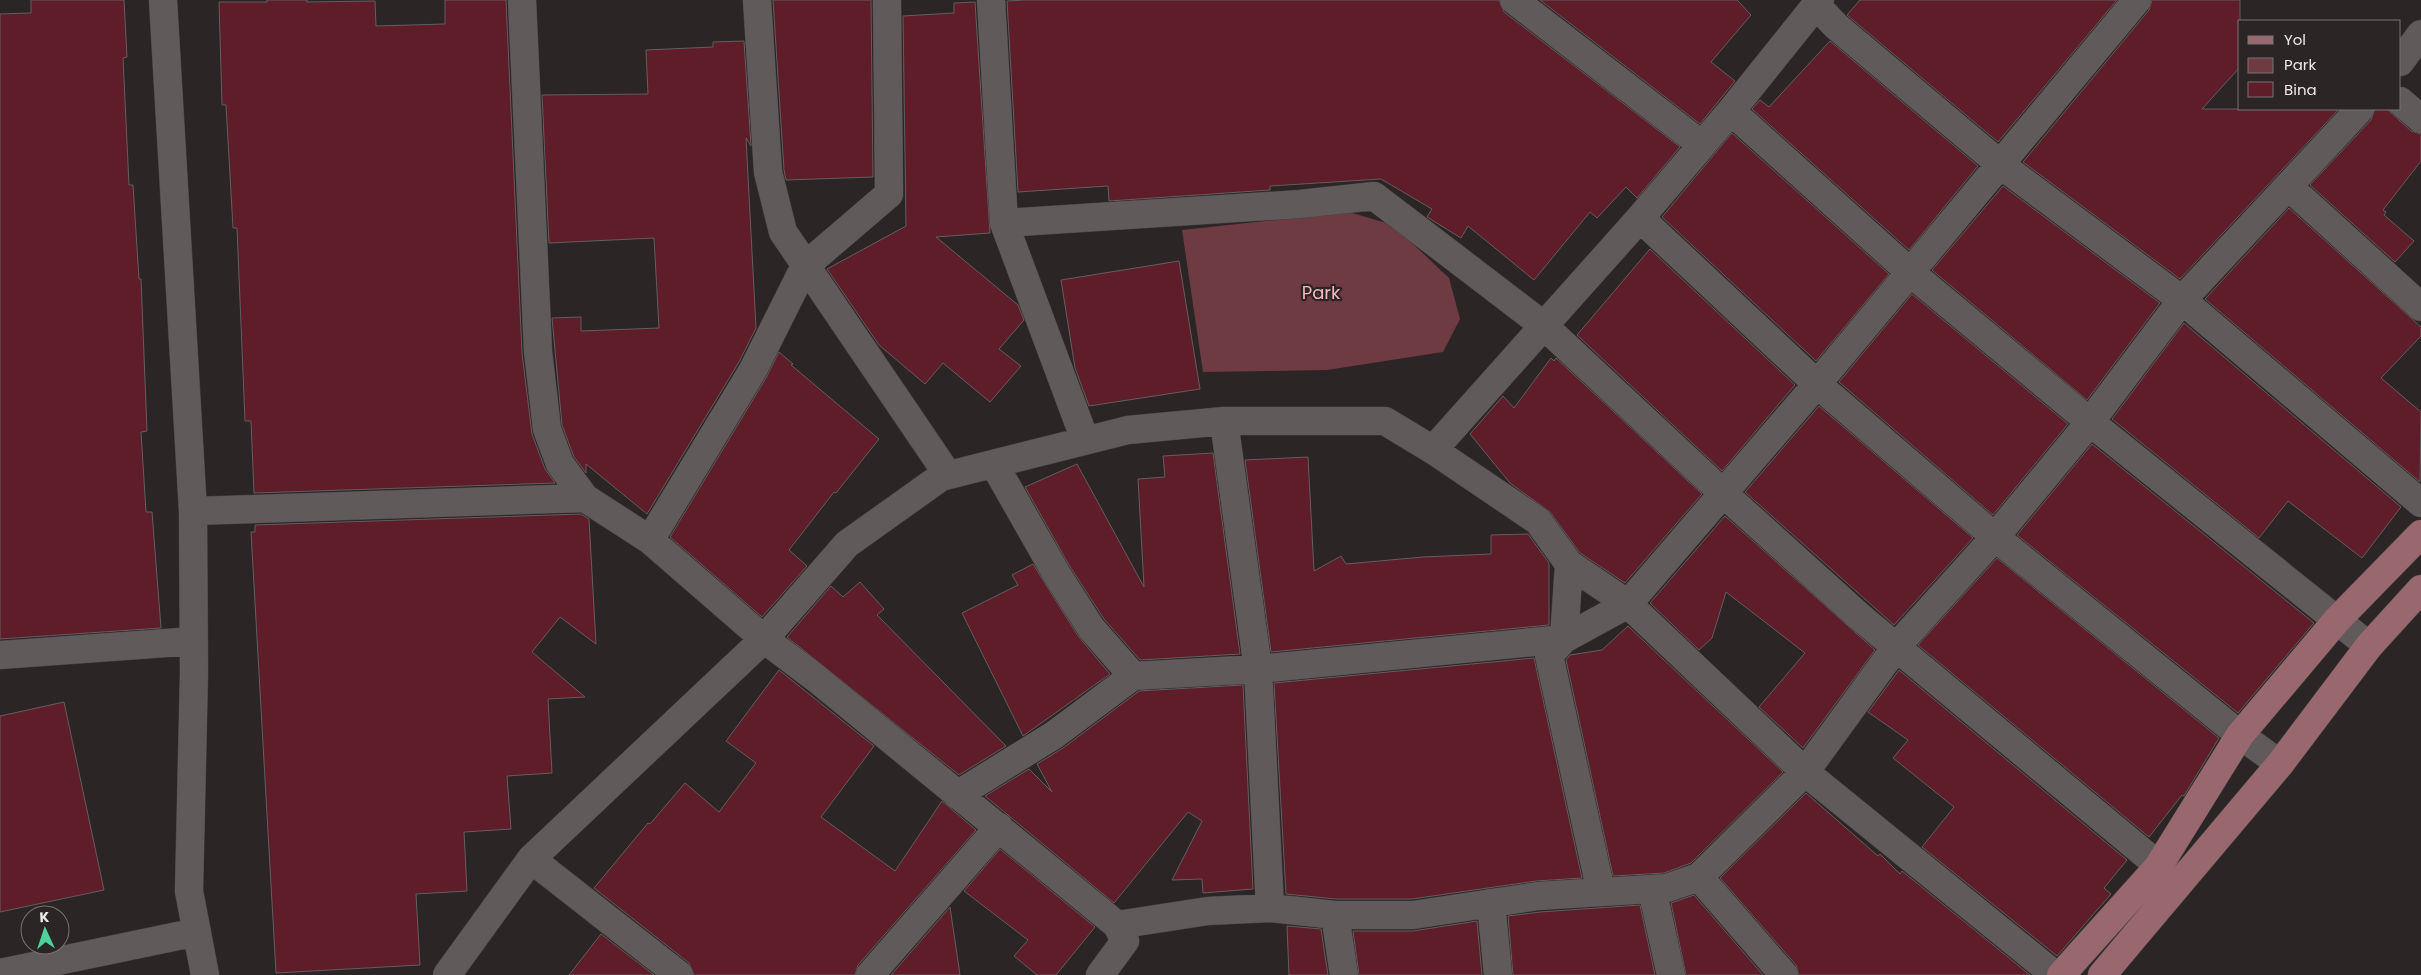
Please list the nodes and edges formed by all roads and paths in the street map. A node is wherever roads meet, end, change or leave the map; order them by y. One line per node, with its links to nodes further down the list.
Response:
1 (163, 0): 35 (street)
2 (522, 0): 33 (street)
3 (757, 0): 20 (street)
4 (887, 0): 20 (street)
5 (991, 0): 19 (street)
6 (1514, 0): 15 (street)
7 (2137, 0): 16 (street)
8 (1818, 2): 13 (street); 16 (street)
9 (2421, 34): 10 (street)
10 (2401, 61)
11 (2401, 102): 14 (street)
12 (2359, 110): 17 (street)
13 (1731, 111): 15 (street); 21 (street)
14 (2421, 119)
15 (1702, 146): 18 (street)
16 (2001, 165): 21 (street); 22 (street)
17 (2288, 186): 22 (street); 23 (street)
18 (1640, 218): 24 (street); 25 (street)
19 (1004, 223): 24 (street); 28 (street)
20 (806, 266): 31 (street); 38 (street)
21 (1911, 273): 25 (street); 27 (street)
22 (2182, 300): 27 (street); 34 (street)
23 (2421, 307)
24 (1544, 325): 29 (street); 32 (street)
25 (1817, 384): 32 (street); 37 (street)
26 (1224, 421): 28 (street); 29 (street); 49 (street)
27 (2090, 422): 37 (street); 42 (street)
28 (1086, 440): 30 (street)
29 (1433, 450): 39 (street)
30 (994, 464): 31 (street); 50 (street)
31 (948, 475): 43 (street)
32 (1724, 494): 41 (street); 47 (street)
33 (585, 498): 35 (street); 38 (street)
34 (2421, 503)
35 (193, 511): 45 (street)
36 (2421, 534): 42 (main road)
37 (1995, 537): 47 (street); 51 (street)
38 (650, 540): 43 (street)
39 (1569, 564): 41 (street); 44 (street)
40 (2421, 589): 46 (main road)
41 (1628, 604): 44 (street); 53 (street)
42 (2337, 620): 46 (street); 51 (main road)
43 (764, 639): 54 (street); 56 (street)
44 (1564, 639): 49 (street); 61 (street)
45 (194, 641): 48 (street); 66 (street)
46 (2368, 646): 52 (main road)
47 (1896, 647): 53 (street); 57 (street)
48 (0, 655)
49 (1258, 668): 50 (street); 63 (street)
50 (1133, 676): 54 (street)
51 (2240, 735): 52 (street); 57 (main road)
52 (2280, 764): 59 (main road)
53 (1805, 772): 58 (street); 77 (street)
54 (957, 795): 55 (street)
55 (999, 826): 65 (street); 71 (street)
56 (531, 859): 68 (street); 70 (street)
57 (2158, 867): 59 (street); 78 (main road)
58 (1699, 877): 60 (street); 76 (street)
59 (2180, 884): 79 (main road)
60 (1652, 889): 61 (street); 75 (street)
61 (1602, 892): 62 (street)
62 (1491, 903): 64 (street); 74 (street)
63 (1270, 908): 64 (street); 65 (street)
64 (1335, 915): 73 (street)
65 (1117, 925): 72 (street)
66 (197, 932): 67 (street); 69 (street)
67 (0, 973)
68 (673, 973)
69 (206, 975)
70 (446, 975)
71 (870, 975)
72 (1100, 975)
73 (1344, 975)
74 (1498, 975)
75 (1671, 975)
76 (1784, 975)
77 (2055, 975)
78 (2061, 975)
79 (2102, 975)

